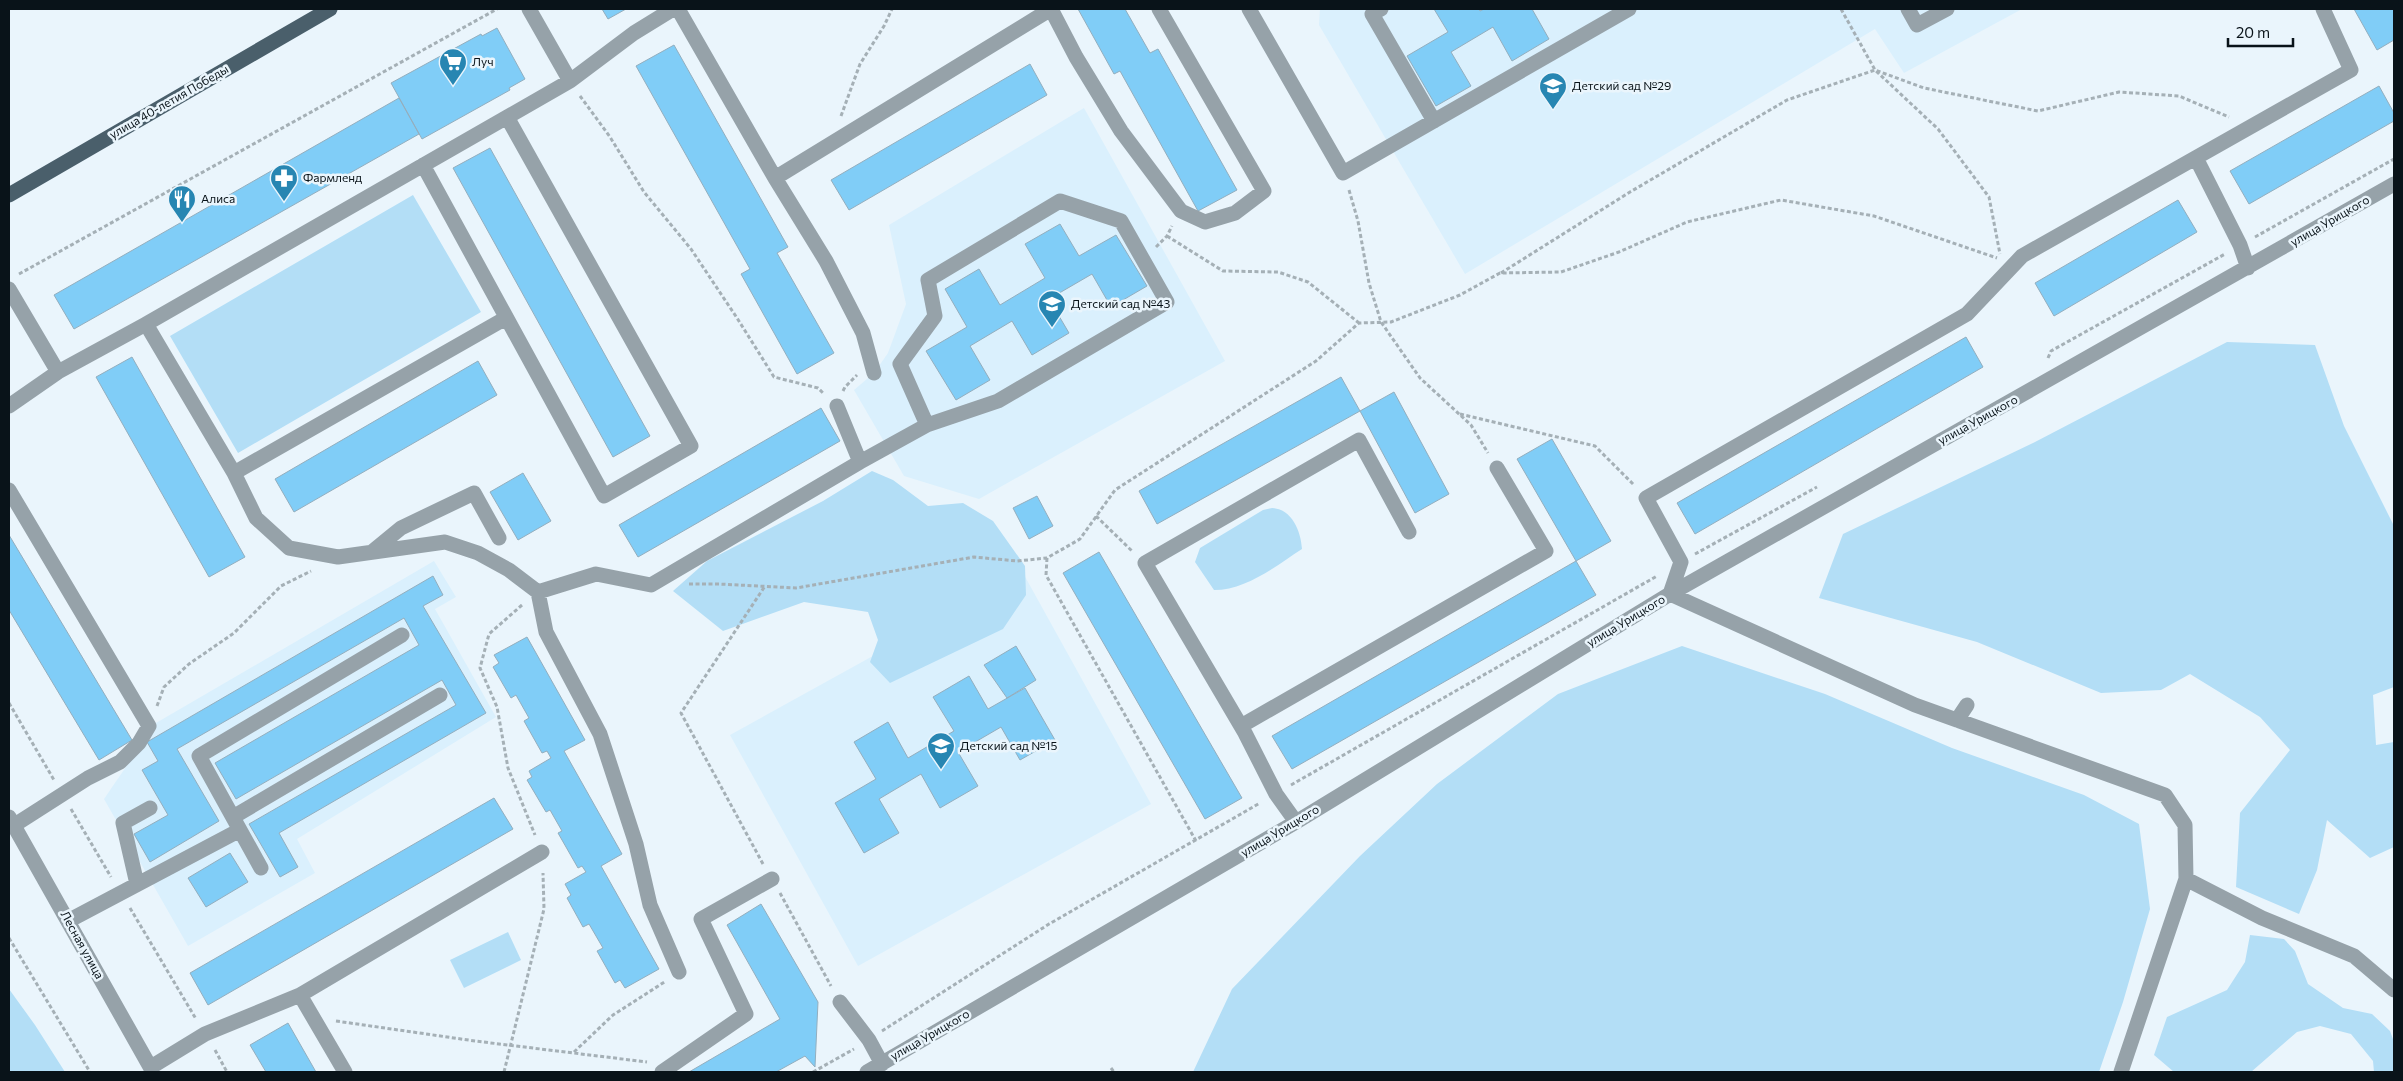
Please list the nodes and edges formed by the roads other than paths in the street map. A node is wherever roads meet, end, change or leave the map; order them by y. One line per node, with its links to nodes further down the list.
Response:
1 (330, 9): 20 (main road, улица 40-летия Победы)
2 (529, 9): 13 (street)
3 (673, 9): 13 (street)
4 (678, 9): 18 (street)
5 (1051, 9): 6 (street); 18 (street)
6 (1159, 9)
7 (1249, 9): 15 (street)
8 (1381, 9): 15 (street)
9 (1629, 9): 15 (street)
10 (1908, 9): 11 (street)
11 (1947, 9)
12 (2323, 9): 16 (street)
13 (570, 81): 14 (street)
14 (507, 117): 17 (street); 23 (street)
15 (1434, 121)
16 (2196, 158): 21 (street); 38 (street)
17 (423, 165): 23 (street); 24 (street)
18 (775, 178): 25 (street)
19 (2394, 184): 21 (street, улица Урицкого)
20 (9, 195)
21 (2248, 268): 38 (street, улица Урицкого)
22 (9, 289): 26 (street)
23 (506, 318): 32 (street)
24 (146, 324): 26 (street); 32 (street)
25 (873, 368)
26 (58, 372): 27 (street)
27 (9, 406)
28 (838, 406): 30 (street)
29 (927, 425): 29 (street); 30 (street)
30 (860, 462): 37 (street)
31 (1496, 468): 43 (street)
32 (234, 473): 36 (street)
33 (9, 490): 45 (street)
34 (1409, 532): 43 (street)
35 (499, 538): 36 (street)
36 (372, 552): 37 (street)
37 (538, 592): 54 (street)
38 (1670, 594): 42 (street); 46 (street, улица Урицкого)
39 (402, 635): 47 (street)
40 (440, 695): 47 (street)
41 (1966, 705): 42 (street)
42 (1957, 720): 50 (street)
43 (1241, 726): 46 (street)
44 (150, 808): 52 (street)
45 (11, 822): 53 (street, Лесная улица)
46 (1296, 822): 58 (street, улица Урицкого)
47 (236, 823): 49 (street); 52 (street)
48 (542, 852): 56 (street)
49 (261, 868)
50 (2186, 879): 55 (street); 63 (street)
51 (772, 880): 59 (street)
52 (137, 884): 53 (street)
53 (68, 921): 60 (street, Лесная улица)
54 (679, 972)
55 (2394, 990)
56 (300, 995): 60 (street); 61 (street)
57 (840, 1002): 58 (street)
58 (882, 1064): 62 (street, улица Урицкого)
59 (667, 1069)
60 (152, 1070)
61 (345, 1072)
62 (867, 1072)
63 (2121, 1072)

